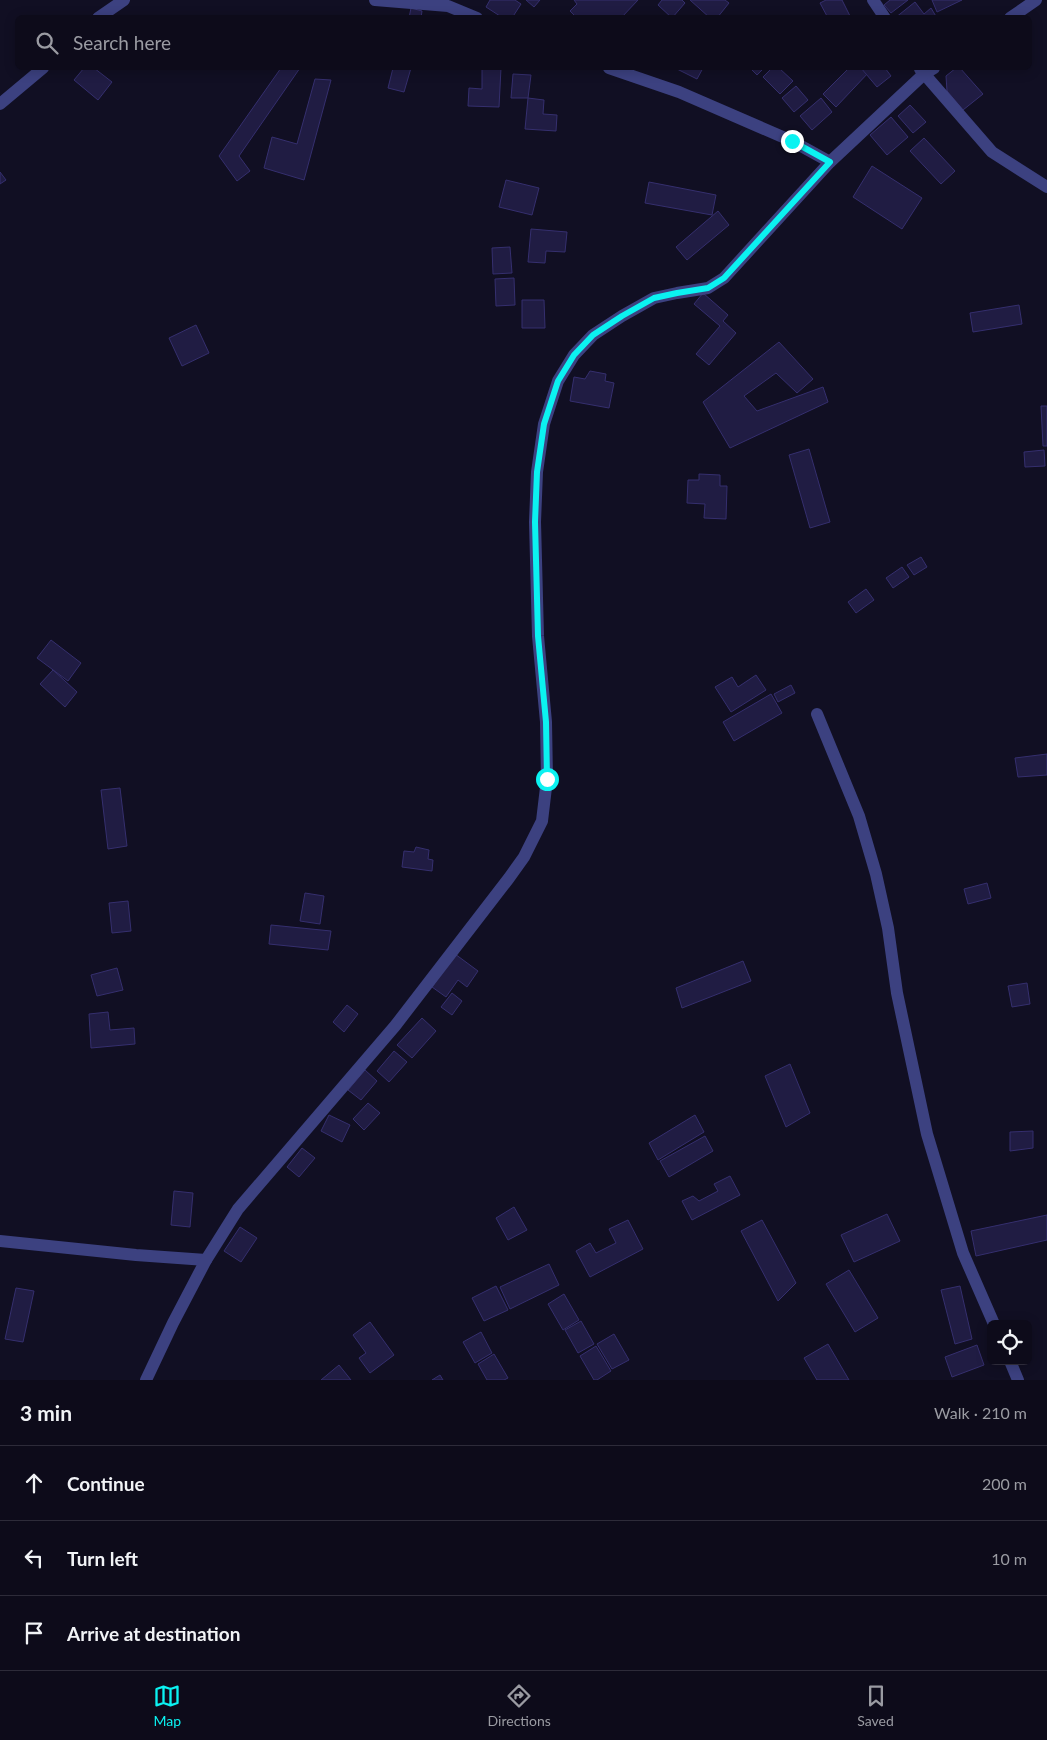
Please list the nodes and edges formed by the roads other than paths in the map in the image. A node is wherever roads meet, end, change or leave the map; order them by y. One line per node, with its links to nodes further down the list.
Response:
1 (124, 0): 5 (street)
2 (375, 0): 6 (street)
3 (872, 0): 7 (street)
4 (1036, 0): 8 (street)
5 (102, 15)
6 (470, 15)
7 (882, 15)
8 (1014, 15)
9 (41, 70): 12 (street)
10 (615, 70): 13 (street)
11 (926, 70): 13 (street); 14 (street)
12 (0, 104)
13 (830, 162): 17 (street)
14 (1047, 187)
15 (817, 714): 18 (street)
16 (0, 1241): 17 (street)
17 (206, 1260): 20 (street)
18 (992, 1320)
19 (1012, 1365): 21 (street)
20 (146, 1380)
21 (1018, 1380)

